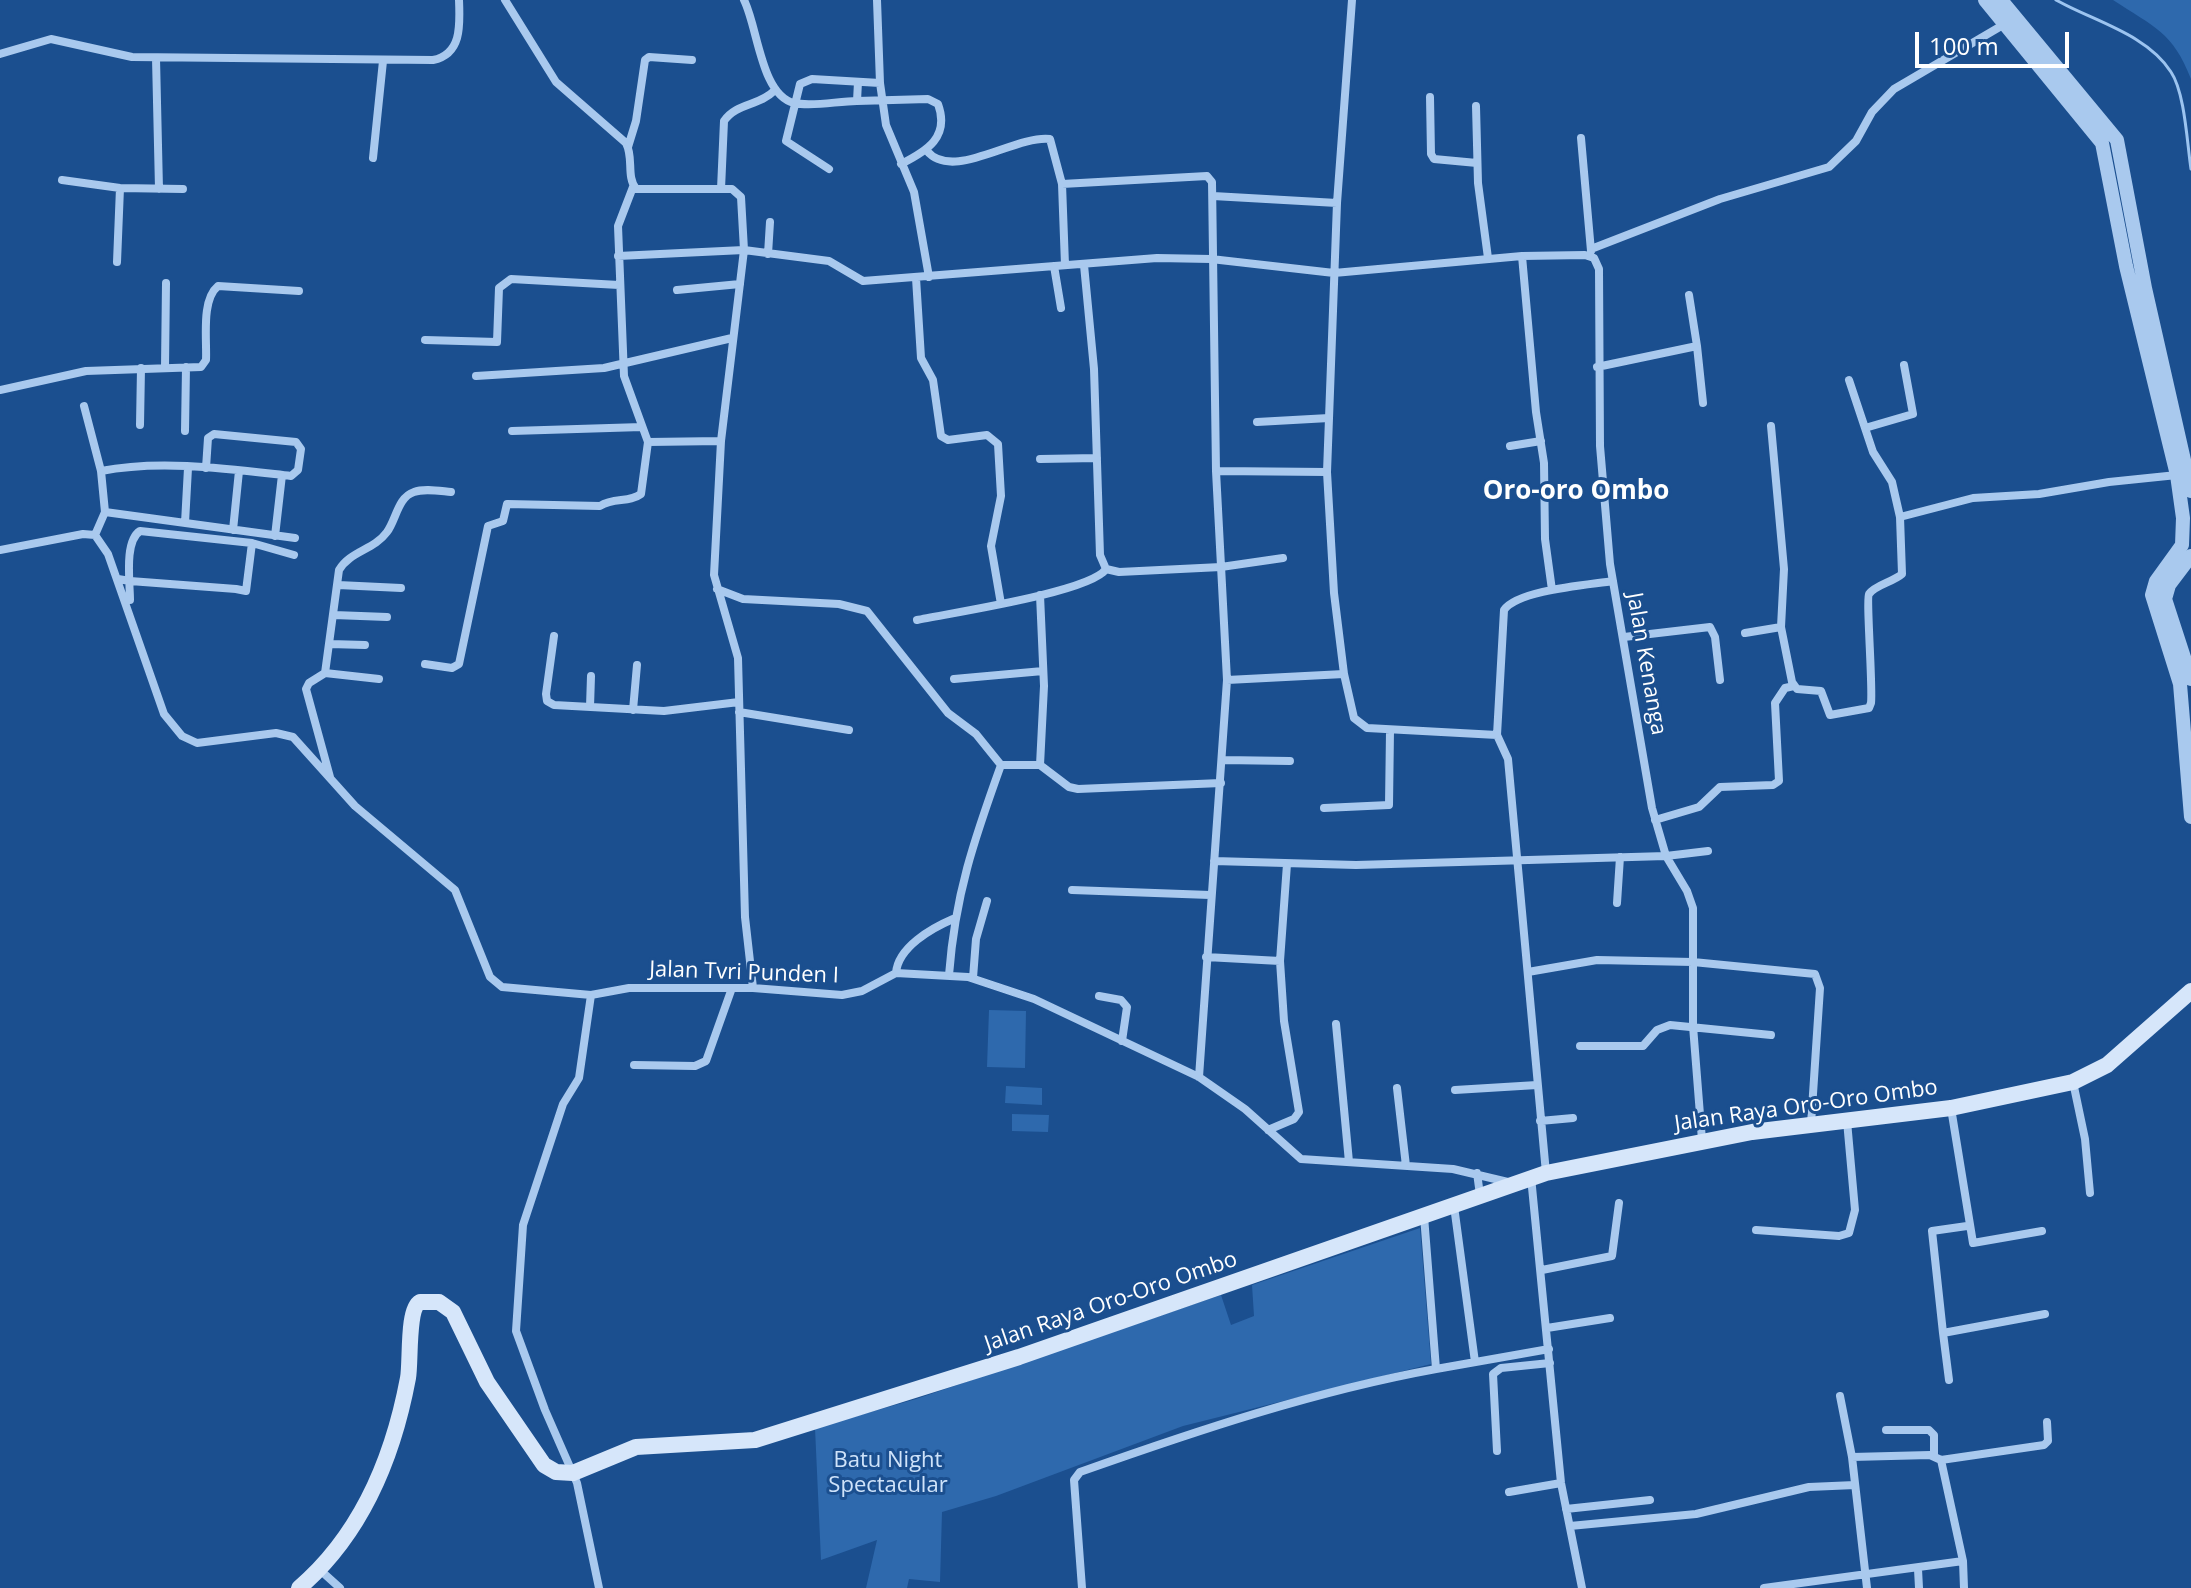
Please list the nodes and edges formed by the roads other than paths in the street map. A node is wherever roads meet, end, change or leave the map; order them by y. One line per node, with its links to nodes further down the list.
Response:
1 (459, 0): 12 (street)
2 (505, 0): 22 (street)
3 (744, 0): 15 (street)
4 (877, 0): 14 (street)
5 (1352, 0): 36 (street)
6 (1985, 0): 8 (street)
7 (2001, 0): 62 (street)
8 (2003, 25): 39 (street); 62 (street)
9 (0, 54): 10 (street)
10 (156, 58): 12 (street); 32 (street)
11 (692, 60): 22 (street)
12 (383, 61): 24 (street)
13 (858, 82): 14 (street); 17 (street); 19 (street)
14 (880, 83): 18 (street)
15 (774, 91): 19 (street); 34 (street)
16 (1430, 97): 25 (street)
17 (857, 101): 18 (street); 19 (street)
18 (883, 101): 23 (street); 26 (street)
19 (795, 103): 27 (street)
20 (1476, 106): 25 (street)
21 (1581, 138): 39 (street, Jalan Kenanga)
22 (628, 147): 30 (street)
23 (927, 151): 26 (street); 29 (street)
24 (373, 158)
25 (1477, 163): 43 (street)
26 (901, 164): 50 (street)
27 (829, 169)
28 (62, 180): 31 (street)
29 (1062, 184): 35 (street); 46 (street)
30 (633, 187): 34 (street); 41 (street)
31 (120, 188): 32 (street); 45 (street)
32 (159, 189): 33 (street)
33 (183, 189)
34 (721, 189): 38 (street)
35 (1213, 196): 36 (street); 44 (street)
36 (1337, 203): 49 (street)
37 (770, 222): 40 (street)
38 (744, 250): 40 (street); 41 (street); 53 (street)
39 (1591, 252): 42 (street); 67 (street, Jalan Kenanga)
40 (768, 254): 51 (street)
41 (618, 256): 54 (street)
42 (1522, 256): 43 (street); 84 (street)
43 (1488, 258): 49 (street)
44 (1211, 259): 47 (street); 49 (street); 93 (street)
45 (117, 262)
46 (1065, 265): 47 (street); 48 (street)
47 (1084, 265): 87 (street)
48 (1054, 266): 50 (street); 58 (street)
49 (1334, 273): 75 (street)
50 (929, 277): 51 (street)
51 (916, 278): 122 (street)
52 (166, 283): 65 (street)
53 (740, 284): 55 (street); 59 (street)
54 (619, 285): 60 (street); 63 (street)
55 (677, 290)
56 (299, 291): 66 (street)
57 (1689, 295): 61 (street)
58 (1061, 308)
59 (732, 338): 63 (street); 83 (street)
60 (425, 340)
61 (1697, 346): 67 (street); 73 (street)
62 (2157, 361): 71 (street)
63 (623, 364): 69 (street); 79 (street)
64 (1904, 365): 80 (street)
65 (165, 367): 66 (street); 68 (street)
66 (186, 367): 81 (street)
67 (1597, 367): 115 (street, Jalan Kenanga)
68 (141, 368): 72 (street); 77 (street)
69 (476, 376)
70 (1849, 380): 80 (street)
71 (2162, 386): 96 (street); 97 (street)
72 (0, 390)
73 (1703, 403)
74 (84, 406): 91 (street)
75 (1329, 418): 76 (street); 94 (street)
76 (1257, 422)
77 (140, 425)
78 (1771, 426): 126 (street)
79 (642, 427): 82 (street); 85 (street)
80 (1865, 428): 100 (street)
81 (185, 431)
82 (512, 431)
83 (721, 441): 85 (street); 118 (street)
84 (1541, 441): 86 (street); 119 (street)
85 (648, 442): 132 (street)
86 (1510, 446)
87 (1097, 458): 88 (street); 112 (street)
88 (1040, 459)
89 (188, 468): 90 (street); 91 (street); 101 (street)
90 (206, 468): 92 (street); 95 (street)
91 (101, 471): 99 (street)
92 (239, 471): 95 (street); 102 (street)
93 (1216, 471): 94 (street); 111 (street)
94 (1327, 472): 136 (street)
95 (282, 475): 104 (street)
96 (2177, 475): 100 (street); 142 (street)
97 (2191, 491)
98 (451, 492): 116 (street)
99 (105, 512): 101 (street); 103 (street)
100 (1900, 517): 143 (street)
101 (185, 523): 102 (street)
102 (233, 530): 104 (street)
103 (95, 535): 107 (street); 113 (street)
104 (275, 536): 105 (street)
105 (295, 538)
106 (252, 543): 108 (street); 114 (street); 114 (street)
107 (0, 550)
108 (294, 555)
109 (2191, 556): 142 (street)
110 (1283, 558): 111 (street)
111 (1221, 567): 112 (street); 140 (street)
112 (1106, 569): 120 (street)
113 (118, 579): 114 (street); 154 (street)
114 (130, 581): 121 (street)
115 (1613, 581): 119 (street); 129 (street, Jalan Kenanga)
116 (338, 585): 117 (street); 123 (street)
117 (401, 588)
118 (717, 589): 145 (street); 152 (street)
119 (1552, 590): 149 (street)
120 (1040, 595): 122 (street); 134 (street)
121 (130, 600)
122 (1001, 604): 125 (street)
123 (334, 615): 124 (street); 130 (street)
124 (387, 617)
125 (917, 620)
126 (1781, 627): 127 (street); 143 (street)
127 (1745, 633)
128 (554, 636): 144 (street)
129 (1624, 637): 141 (street); 158 (street, Jalan Kenanga)
130 (330, 644): 131 (street); 135 (street)
131 (365, 645)
132 (425, 664)
133 (637, 665): 146 (street)
134 (1043, 671): 139 (street); 153 (street)
135 (325, 673): 138 (street); 154 (street)
136 (1344, 674): 140 (street); 148 (street)
137 (591, 676): 144 (street)
138 (379, 679)
139 (954, 679)
140 (1227, 680): 150 (street)
141 (1720, 680)
142 (2187, 681): 157 (street)
143 (1794, 686): 158 (street)
144 (590, 707): 146 (street)
145 (739, 707): 146 (street); 147 (street); 178 (street)
146 (633, 710)
147 (849, 730)
148 (1390, 731): 149 (street); 156 (street)
149 (1497, 735): 162 (street)
150 (1223, 760): 151 (street); 155 (street)
151 (1290, 761)
152 (1001, 765): 153 (street); 169 (street)
153 (1040, 765): 155 (street)
154 (330, 778): 180 (street, Jalan Tvri Punden I)
155 (1221, 783): 163 (street)
156 (1324, 808)
157 (2191, 817)
158 (1655, 820): 160 (street, Jalan Kenanga)
159 (1708, 851): 160 (street)
160 (1666, 856): 161 (street); 172 (street, Jalan Kenanga)
161 (1620, 857): 162 (street); 168 (street)
162 (1517, 859): 164 (street); 173 (street)
163 (1214, 861): 164 (street); 166 (street)
164 (1287, 864): 171 (street)
165 (1072, 890): 166 (street)
166 (1210, 895): 170 (street)
167 (987, 901): 176 (street)
168 (1617, 903)
169 (953, 919): 174 (street); 175 (street)
170 (1206, 957): 171 (street); 188 (street)
171 (1280, 961): 198 (street)
172 (1693, 962): 173 (street); 183 (street, Jalan Kenanga); 197 (street)
173 (1528, 972): 190 (street)
174 (896, 973): 175 (street, Jalan Tvri Punden I); 178 (street, Jalan Tvri Punden I)
175 (949, 975): 176 (street, Jalan Tvri Punden I)
176 (973, 978): 185 (street, Jalan Tvri Punden I)
177 (732, 988): 178 (street, Jalan Tvri Punden I); 180 (street, Jalan Tvri Punden I); 187 (street)
178 (753, 988)
179 (2191, 991): 189 (main road, Jalan Raya Oro-Oro Ombo)
180 (591, 995): 229 (street)
181 (1099, 996): 185 (street)
182 (1336, 1024): 200 (street)
183 (1693, 1026): 184 (street); 186 (street); 199 (street, Jalan Kenanga)
184 (1771, 1035)
185 (1122, 1041): 188 (street, Jalan Tvri Punden I)
186 (1580, 1046)
187 (634, 1065)
188 (1199, 1077): 198 (street, Jalan Tvri Punden I)
189 (2073, 1082): 193 (main road, Jalan Raya Oro-Oro Ombo); 205 (street)
190 (1537, 1085): 192 (street); 195 (street)
191 (1397, 1088): 201 (street)
192 (1455, 1090)
193 (1951, 1108): 196 (main road, Jalan Raya Oro-Oro Ombo); 210 (street)
194 (1573, 1118): 195 (street)
195 (1540, 1121): 203 (street)
196 (1847, 1121): 197 (main road, Jalan Raya Oro-Oro Ombo); 211 (street)
197 (1811, 1124): 199 (main road, Jalan Raya Oro-Oro Ombo)
198 (1268, 1130): 200 (street, Jalan Tvri Punden I)
199 (1702, 1140): 203 (main road, Jalan Raya Oro-Oro Ombo)
200 (1349, 1162): 201 (street, Jalan Tvri Punden I)
201 (1406, 1166): 202 (street, Jalan Tvri Punden I)
202 (1477, 1173): 204 (street, Jalan Tvri Punden I); 206 (street)
203 (1539, 1175): 204 (main road, Jalan Raya Oro-Oro Ombo); 213 (street)
204 (1514, 1183): 206 (main road, Jalan Raya Oro-Oro Ombo)
205 (2090, 1193)
206 (1480, 1195): 208 (main road, Jalan Raya Oro-Oro Ombo)
207 (1619, 1203): 213 (street)
208 (1454, 1205): 209 (main road, Jalan Raya Oro-Oro Ombo); 219 (street)
209 (1424, 1216): 221 (street); 229 (main road, Jalan Raya Oro-Oro Ombo)
210 (1967, 1226): 212 (street); 217 (street)
211 (1756, 1230)
212 (2042, 1231)
213 (1542, 1270): 216 (street)
214 (2045, 1314): 217 (street)
215 (1610, 1318): 216 (street)
216 (1547, 1328): 218 (street)
217 (1943, 1333): 222 (street)
218 (1549, 1349): 219 (street); 220 (street)
219 (1475, 1362): 221 (street)
220 (1550, 1363): 226 (street); 230 (street)
221 (1436, 1369): 244 (street)
222 (1949, 1380)
223 (1840, 1396): 227 (street)
224 (2047, 1422): 228 (street)
225 (1886, 1430): 228 (street)
226 (1497, 1451)
227 (1852, 1457): 228 (street); 231 (street)
228 (1937, 1458): 236 (street)
229 (573, 1473): 238 (main road); 243 (street)
230 (1561, 1483): 232 (street); 234 (street)
231 (1855, 1485): 235 (street); 239 (street)
232 (1509, 1492)
233 (1650, 1500): 234 (street)
234 (1566, 1509): 235 (street)
235 (1570, 1526): 245 (street)
236 (1963, 1561): 237 (street); 249 (street)
237 (1918, 1569): 239 (street); 248 (street)
238 (320, 1570): 241 (main road); 242 (street)
239 (1867, 1577): 240 (street); 247 (street)
240 (1815, 1586): 246 (street)
241 (299, 1588)
242 (340, 1588)
243 (599, 1588)
244 (1082, 1588)
245 (1582, 1588)
246 (1764, 1588)
247 (1867, 1588)
248 (1919, 1588)
249 (1964, 1588)

